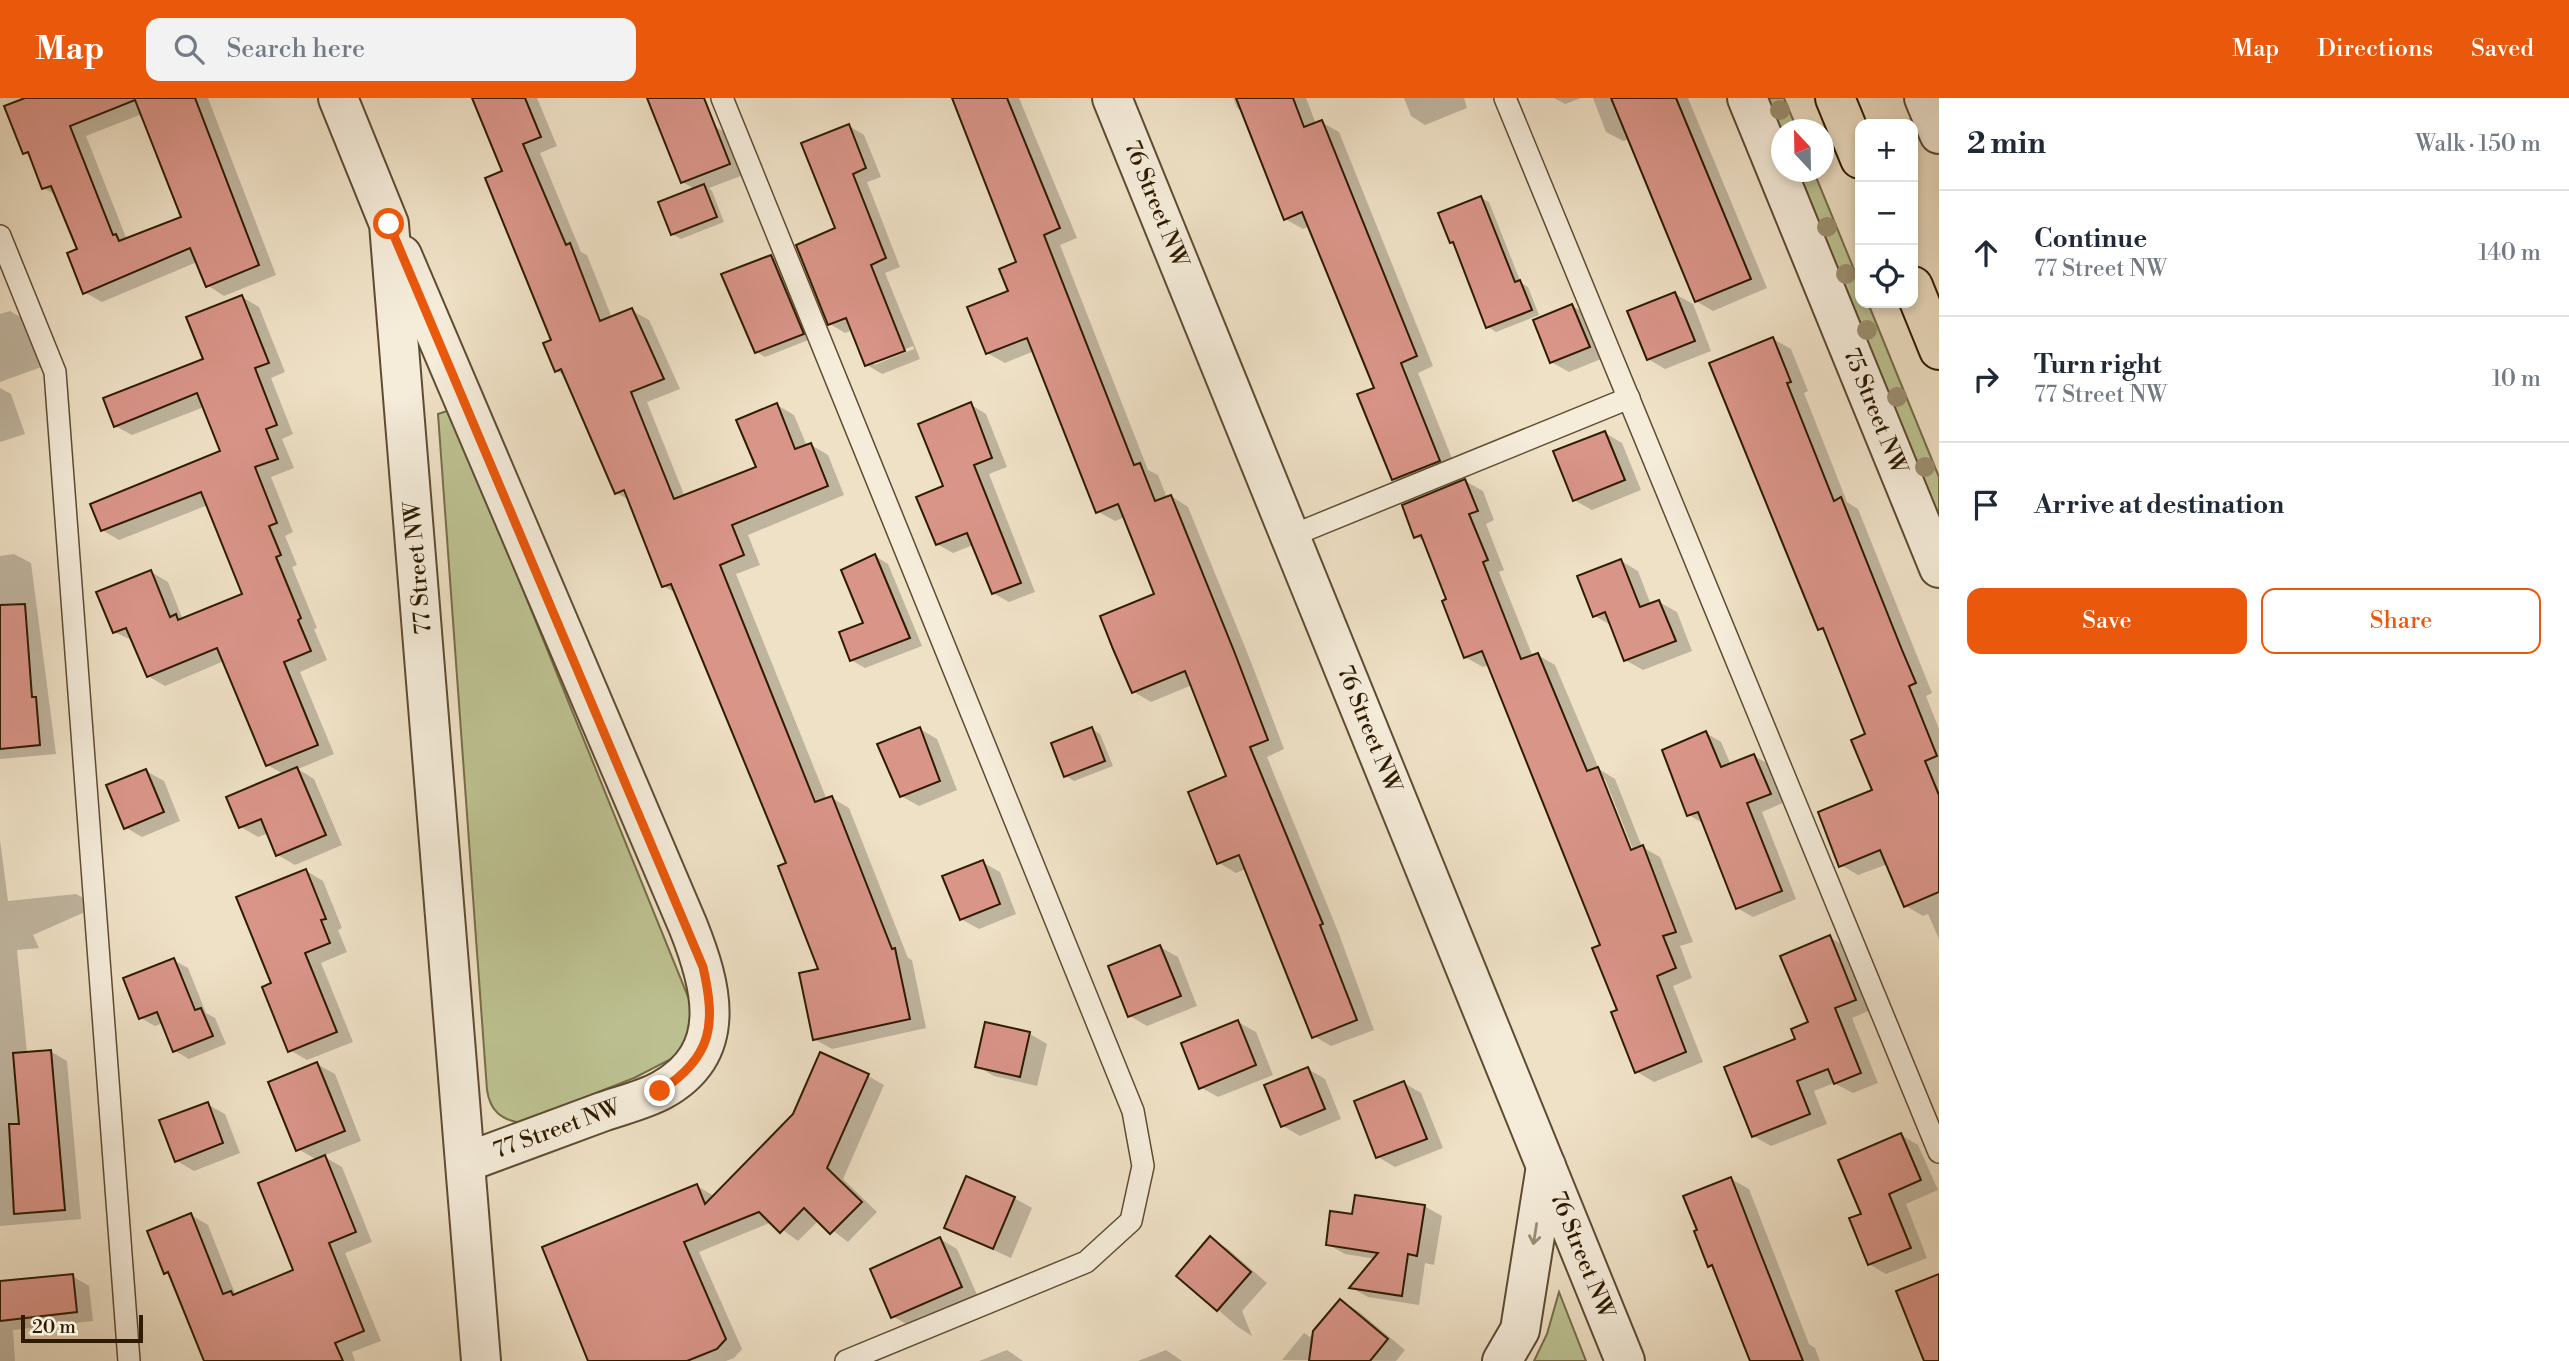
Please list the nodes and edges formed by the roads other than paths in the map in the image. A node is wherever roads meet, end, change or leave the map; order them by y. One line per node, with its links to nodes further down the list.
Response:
1 (338, 98): 10 (street, 77 Street NW)
2 (722, 98): 22 (lane)
3 (1112, 98): 15 (street, 76 Street NW)
4 (1505, 98): 14 (lane)
5 (1747, 98): 16 (street, 75 Street NW)
6 (1835, 98): 9 (main road)
7 (1924, 98): 8 (street)
8 (1939, 134)
9 (1855, 147)
10 (389, 224): 18 (street, 77 Street NW); 18 (street, 77 Street NW)
11 (0, 236): 20 (lane)
12 (1918, 298): 13 (main road)
13 (1939, 350)
14 (1629, 398): 15 (lane); 17 (lane)
15 (1291, 536): 19 (street, 76 Street NW)
16 (1939, 568)
17 (1939, 1152)
18 (467, 1162): 21 (street, 77 Street NW)
19 (1546, 1166): 23 (street, one-way to 23); 24 (street, 76 Street NW)
20 (129, 1361)
21 (481, 1361)
22 (846, 1361)
23 (1502, 1361)
24 (1625, 1361)

